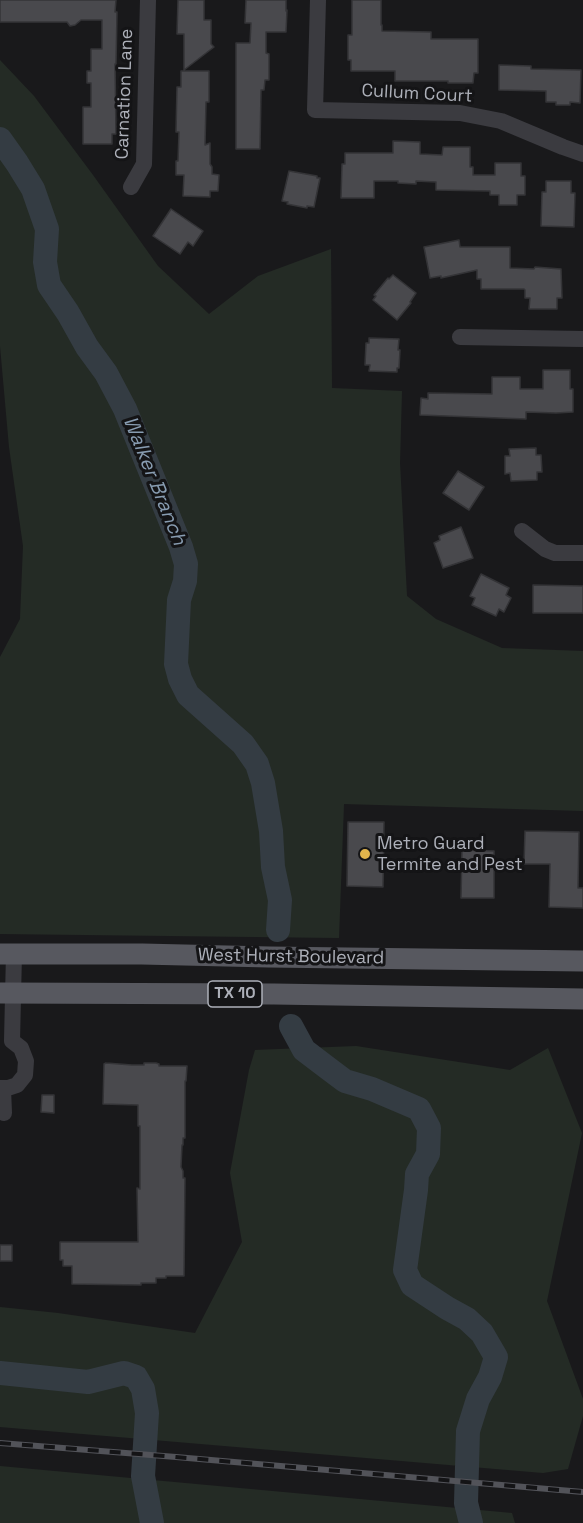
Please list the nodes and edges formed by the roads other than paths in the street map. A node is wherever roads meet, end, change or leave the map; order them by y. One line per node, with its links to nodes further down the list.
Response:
1 (148, 0): 4 (street, Carnation Lane)
2 (318, 0): 3 (street, Cullum Court)
3 (583, 154)
4 (131, 187)
5 (460, 337): 6 (street)
6 (583, 339)
7 (522, 531): 8 (street)
8 (583, 553)
9 (7, 953): 10 (main road, West Hurst Boulevard / TX 10); 11 (street)
10 (583, 961)
11 (6, 993): 12 (main road, West Hurst Boulevard / TX 10); 13 (street)
12 (583, 999)
13 (6, 1042): 14 (street)
14 (2, 1088): 15 (street)
15 (4, 1113)

